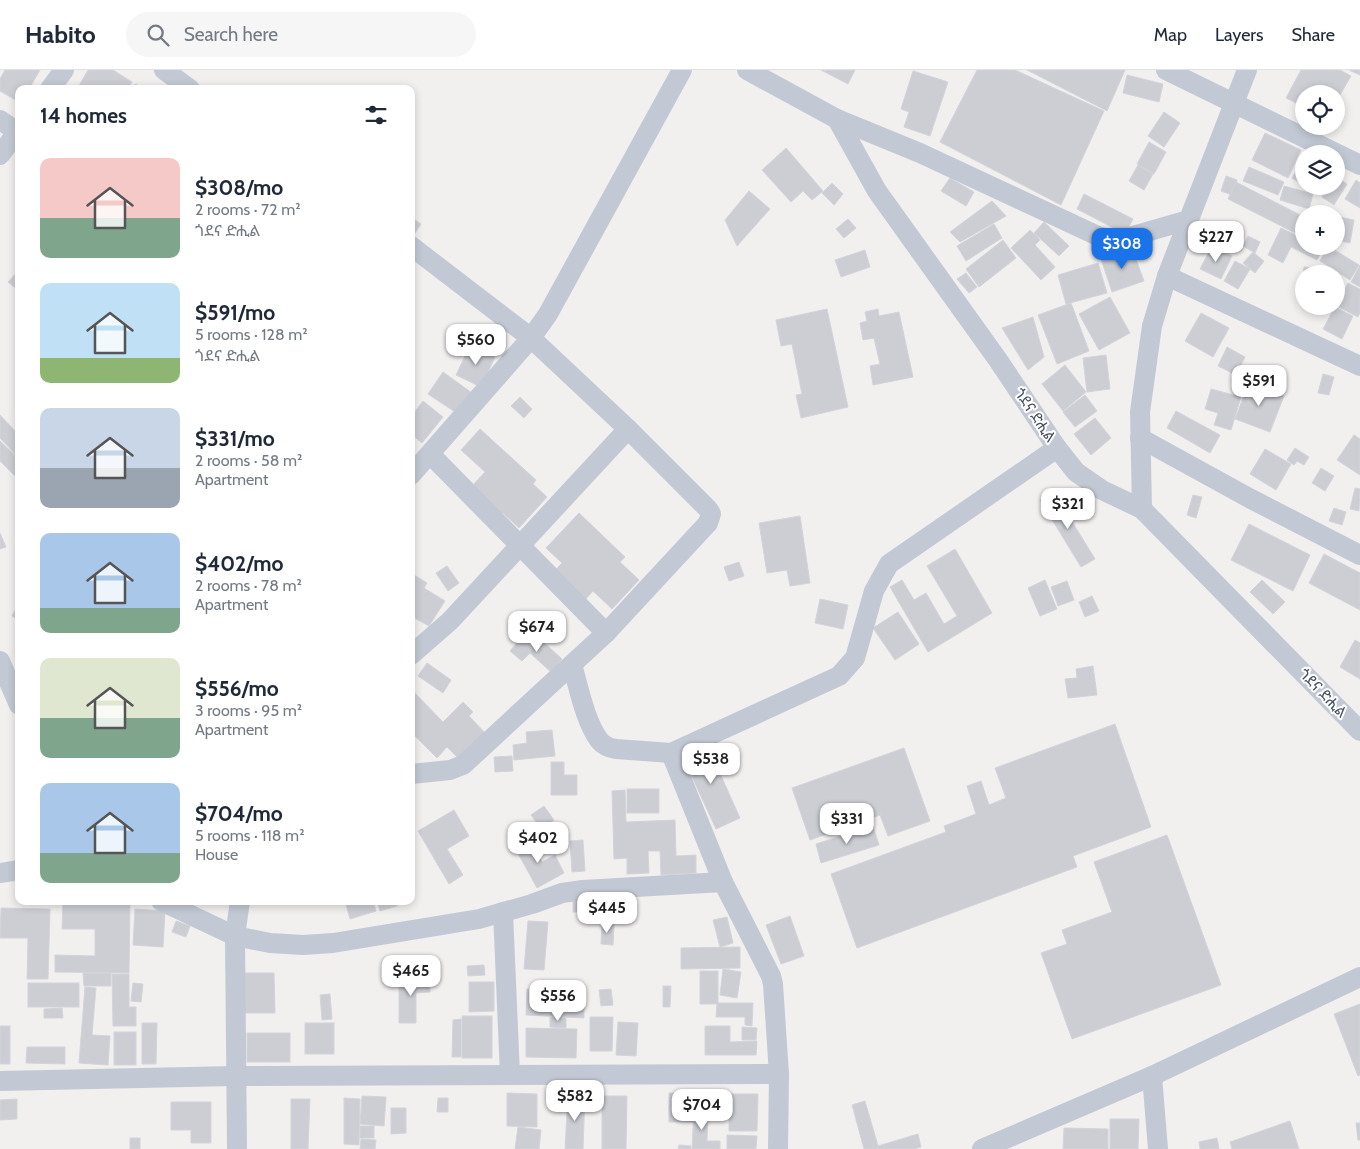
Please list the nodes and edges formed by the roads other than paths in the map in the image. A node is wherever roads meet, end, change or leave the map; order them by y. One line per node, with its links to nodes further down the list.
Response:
1 (64, 70): 7 (street)
2 (164, 70): 8 (street)
3 (682, 70): 19 (street)
4 (747, 70): 10 (street)
5 (1166, 70): 9 (street)
6 (1248, 70): 9 (street)
7 (53, 85)
8 (185, 85)
9 (1233, 104): 15 (street); 16 (street)
10 (837, 119): 16 (street); 23 (street, ጎደና ድሒል)
11 (0, 120): 12 (street)
12 (15, 129)
13 (15, 135): 14 (street)
14 (0, 155)
15 (1360, 165)
16 (1188, 220): 18 (street)
17 (415, 249): 19 (street)
18 (1167, 276): 20 (street); 22 (street)
19 (531, 338): 21 (street); 24 (street)
20 (1360, 366)
21 (628, 429): 27 (street); 29 (street)
22 (1140, 438): 26 (street); 28 (street)
23 (1057, 448): 26 (street, ጎደና ድሒል); 35 (street)
24 (431, 455): 25 (street); 27 (street)
25 (415, 468)
26 (1142, 509): 34 (street, ጎደና ድሒል)
27 (519, 544): 29 (street); 30 (street)
28 (1360, 555)
29 (606, 633): 32 (street)
30 (415, 652)
31 (0, 661): 33 (street)
32 (572, 665): 35 (street); 36 (street)
33 (15, 696)
34 (1360, 731)
35 (670, 754): 39 (street)
36 (415, 774)
37 (15, 871): 38 (street)
38 (0, 874)
39 (722, 882): 42 (street); 45 (street)
40 (169, 905): 43 (street)
41 (244, 905): 43 (street)
42 (504, 912): 43 (street); 46 (street)
43 (235, 936): 47 (street)
44 (1360, 977): 48 (street)
45 (779, 1074): 46 (street); 51 (street)
46 (510, 1075): 47 (street)
47 (235, 1076): 49 (street); 50 (street)
48 (1152, 1076): 52 (street); 53 (street)
49 (0, 1080)
50 (237, 1149)
51 (778, 1149)
52 (982, 1149)
53 (1158, 1149)

